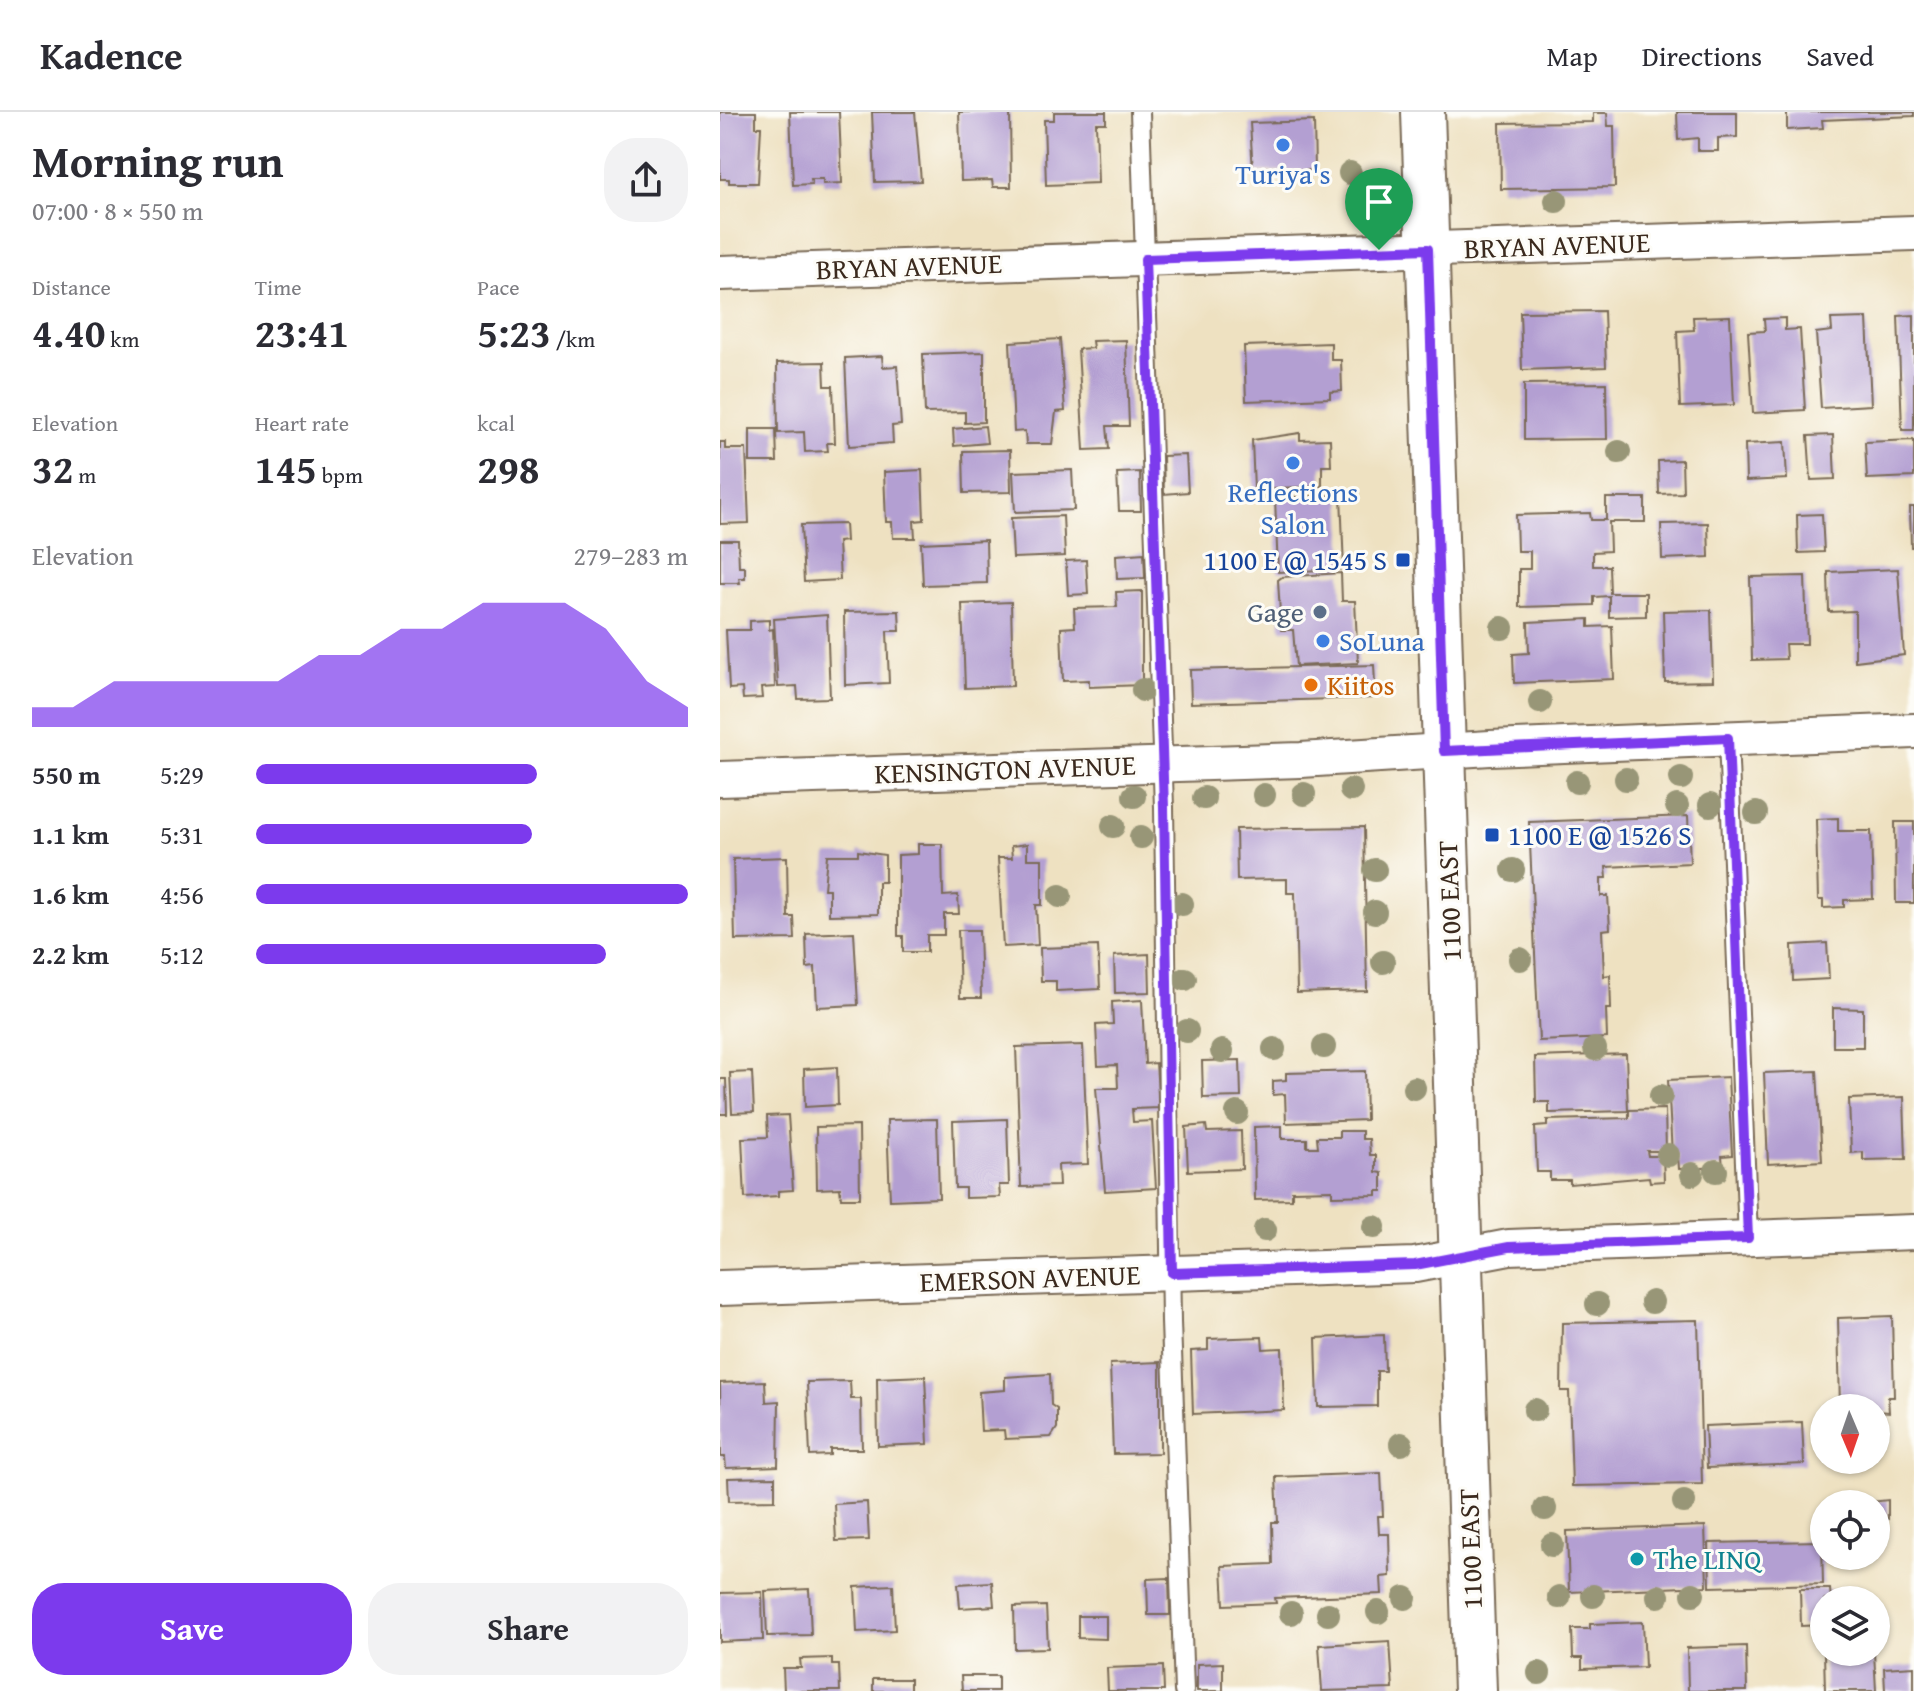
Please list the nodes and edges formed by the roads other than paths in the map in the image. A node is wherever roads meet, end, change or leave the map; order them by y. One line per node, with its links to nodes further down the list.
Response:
1 (1140, 112): 5 (lane)
2 (1423, 112): 4 (street, 1100 EAST)
3 (1914, 233): 4 (street, BRYAN AVENUE)
4 (1428, 249): 5 (street, BRYAN AVENUE); 9 (street, 1100 EAST)
5 (1145, 259): 6 (street, BRYAN AVENUE); 10 (lane)
6 (720, 273)
7 (1914, 731): 8 (street, KENSINGTON AVENUE)
8 (1728, 738): 9 (street, KENSINGTON AVENUE); 13 (lane)
9 (1444, 751): 10 (street, KENSINGTON AVENUE); 14 (street, 1100 EAST)
10 (1162, 764): 11 (street, KENSINGTON AVENUE); 15 (lane)
11 (720, 779)
12 (1914, 1232): 13 (street, EMERSON AVENUE)
13 (1748, 1238): 14 (street, EMERSON AVENUE)
14 (1461, 1257): 15 (street, EMERSON AVENUE); 18 (street, 1100 EAST)
15 (1172, 1273): 16 (street, EMERSON AVENUE); 17 (lane)
16 (720, 1288)
17 (1184, 1691)
18 (1475, 1691)

